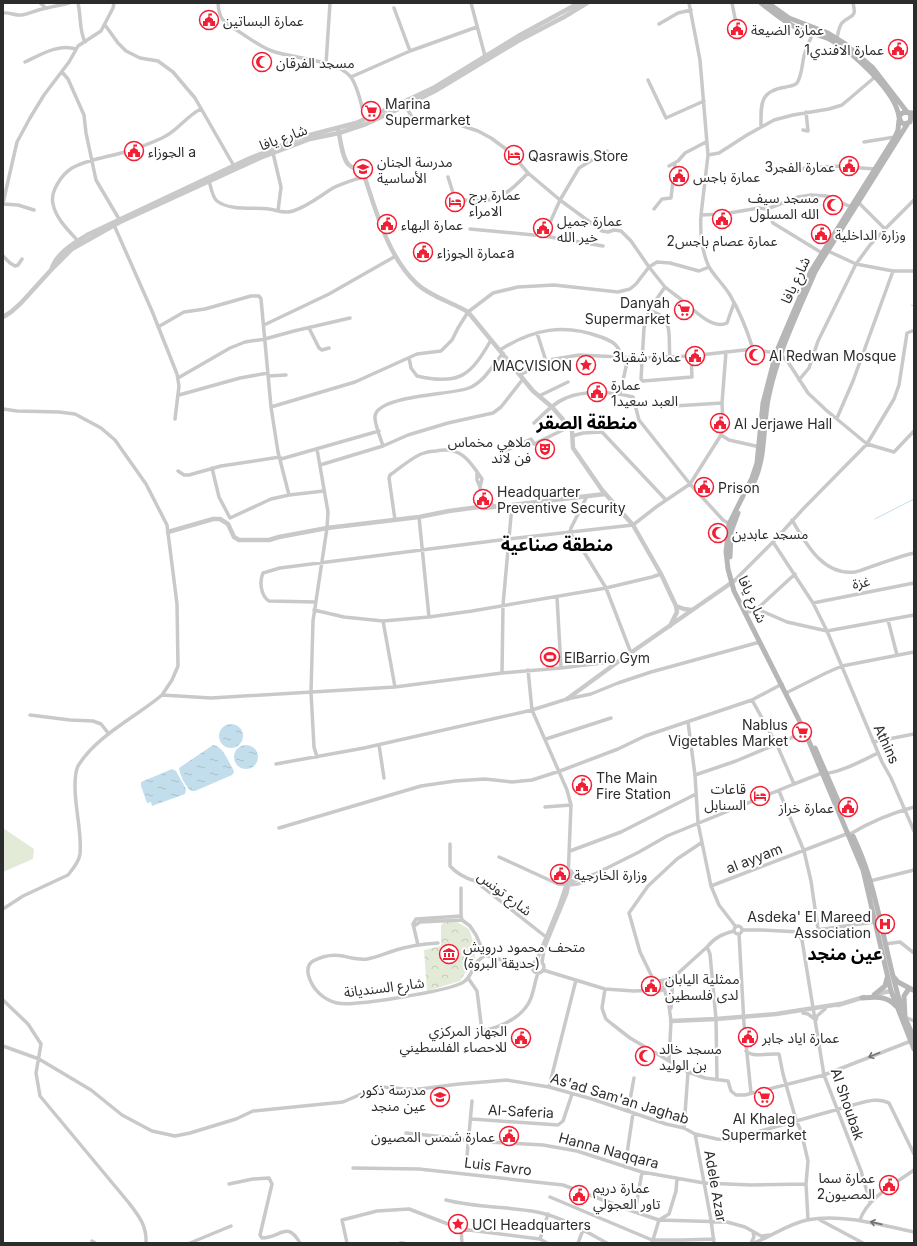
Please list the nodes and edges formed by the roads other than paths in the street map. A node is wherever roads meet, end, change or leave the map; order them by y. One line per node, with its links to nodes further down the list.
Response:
1 (40, 3): 16 (street)
2 (69, 3): 15 (street)
3 (78, 3): 26 (street)
4 (114, 3): 21 (street)
5 (218, 3): 31 (street)
6 (330, 3): 31 (street)
7 (471, 3): 22 (street)
8 (579, 3): 29 (street)
9 (588, 3): 37 (street, شارع يافا)
10 (689, 3): 18 (street)
11 (732, 3): 24 (street)
12 (761, 3): 23 (main road)
13 (768, 3): 25 (main road)
14 (853, 3): 25 (street)
15 (57, 5): 16 (street)
16 (46, 8): 19 (street)
17 (394, 8): 28 (street)
18 (691, 10): 20 (street); 36 (street)
19 (3, 13)
20 (659, 24)
21 (105, 25): 26 (street); 38 (street)
22 (477, 27): 28 (street); 29 (street)
23 (813, 33): 34 (main road); 44 (street)
24 (739, 38)
25 (837, 38): 40 (main road)
26 (85, 42): 27 (street)
27 (76, 49): 30 (street); 32 (street)
28 (410, 51): 33 (street)
29 (485, 56): 37 (street)
30 (25, 62)
31 (326, 64): 33 (street)
32 (62, 72): 53 (street); 65 (street)
33 (351, 77): 42 (street)
34 (875, 77): 39 (street); 41 (main road)
35 (648, 80): 36 (street)
36 (704, 101): 48 (street)
37 (404, 104): 42 (street); 45 (street, شارع يافا); 59 (street)
38 (201, 109): 53 (street); 56 (street)
39 (806, 112): 44 (street); 46 (street)
40 (910, 113): 41 (main road); 43 (main road)
41 (899, 118): 43 (main road); 47 (main road, شارع يافا)
42 (365, 119): 45 (street)
43 (911, 120): 66 (main road, شارع يافا)
44 (761, 127): 52 (street)
45 (339, 130): 51 (street, شارع يافا); 56 (street); 60 (street)
46 (803, 130)
47 (895, 137): 49 (street); 58 (main road, شارع يافا)
48 (706, 142): 52 (street); 54 (street)
49 (864, 142)
50 (607, 151): 63 (street)
51 (273, 153): 56 (street, شارع يافا); 71 (street)
52 (708, 155): 72 (street)
53 (92, 161): 73 (street); 78 (street)
54 (675, 163): 55 (street); 68 (street)
55 (669, 166)
56 (234, 167): 62 (street, شارع يافا); 73 (street)
57 (798, 169): 58 (street)
58 (876, 169): 67 (main road, شارع يافا)
59 (528, 173): 61 (street); 63 (street)
60 (365, 176): 71 (street); 83 (street)
61 (448, 177)
62 (209, 181): 71 (street); 74 (street, شارع يافا)
63 (560, 200): 77 (street); 86 (street)
64 (914, 200): 76 (street)
65 (3, 202): 70 (street)
66 (859, 203): 76 (street); 80 (main road, شارع يافا)
67 (851, 207): 69 (street); 81 (main road, شارع يافا)
68 (654, 209)
69 (766, 209): 72 (street); 81 (street)
70 (34, 210)
71 (278, 211)
72 (701, 216): 87 (street)
73 (119, 219): 78 (street)
74 (114, 225): 78 (street, شارع يافا); 97 (street)
75 (470, 229): 77 (street)
76 (885, 229): 85 (street)
77 (544, 236): 79 (street)
78 (79, 242): 94 (street, شارع يافا)
79 (603, 246)
80 (828, 251): 85 (street); 107 (main road, شارع يافا)
81 (822, 253): 107 (main road, شارع يافا)
82 (3, 256): 84 (street)
83 (394, 257): 93 (street); 96 (street)
84 (22, 260)
85 (856, 264): 88 (street); 119 (street)
86 (649, 267): 87 (street); 90 (street); 93 (street)
87 (709, 267): 91 (street)
88 (893, 271): 89 (street); 129 (street)
89 (914, 271)
90 (665, 287): 91 (street); 92 (street)
91 (734, 303): 104 (street)
92 (648, 310): 109 (street); 113 (street)
93 (468, 312): 102 (street); 110 (street)
94 (3, 317)
95 (350, 318): 98 (street)
96 (264, 325): 97 (street); 101 (street)
97 (158, 327): 118 (street)
98 (309, 328): 101 (street); 103 (street)
99 (914, 331): 137 (street)
100 (537, 333): 105 (street); 111 (street); 114 (street)
101 (265, 339): 116 (street); 118 (street)
102 (491, 340): 105 (street); 110 (street)
103 (329, 348)
104 (753, 349): 106 (street); 107 (street)
105 (501, 351): 117 (street); 133 (street)
106 (726, 352): 108 (street); 124 (street)
107 (778, 353): 119 (street); 139 (main road, شارع يافا)
108 (691, 356): 109 (street); 113 (street)
109 (670, 357): 113 (street)
110 (409, 358): 126 (street)
111 (621, 358): 112 (street); 114 (street)
112 (628, 358): 113 (street); 121 (street)
113 (641, 358)
114 (546, 361): 117 (street)
115 (286, 374): 116 (street)
116 (268, 375): 122 (street); 126 (street)
117 (521, 377): 123 (street); 138 (street)
118 (178, 378): 122 (street)
119 (799, 380): 129 (street)
120 (568, 382): 123 (street)
121 (620, 394): 127 (street); 146 (street)
122 (179, 395): 130 (street)
123 (539, 396): 127 (street)
124 (722, 403): 125 (street); 135 (street)
125 (674, 406)
126 (271, 407): 142 (street)
127 (552, 407): 131 (street); 132 (street)
128 (3, 409): 161 (street)
129 (837, 418): 137 (street)
130 (175, 419)
131 (534, 423)
132 (569, 426): 136 (street); 141 (street)
133 (379, 431): 138 (street); 140 (street)
134 (914, 431): 137 (street)
135 (721, 435): 139 (street); 146 (street)
136 (572, 436): 147 (street); 152 (street)
137 (867, 444): 157 (street)
138 (383, 446): 143 (street)
139 (761, 448): 159 (main road, شارع يافا)
140 (317, 449): 142 (street); 143 (street)
141 (505, 451)
142 (280, 458): 144 (street); 150 (street)
143 (320, 465): 148 (street)
144 (212, 468): 145 (street); 150 (street)
145 (178, 471)
146 (690, 484): 152 (street); 159 (street)
147 (600, 489): 149 (street); 151 (street)
148 (324, 491): 150 (street); 160 (street)
149 (605, 494): 151 (street); 158 (street)
150 (289, 495)
151 (589, 496): 154 (street); 162 (street)
152 (666, 500): 158 (street)
153 (482, 504): 154 (street); 155 (street); 156 (street)
154 (512, 506): 163 (street)
155 (419, 517): 156 (street); 165 (street)
156 (395, 520): 160 (street)
157 (792, 520): 164 (street); 166 (street)
158 (633, 525): 162 (street); 168 (street)
159 (731, 525): 170 (main road, شارع يافا)
160 (328, 528): 161 (street); 167 (street)
161 (168, 532): 201 (street)
162 (570, 533): 163 (street); 172 (street)
163 (508, 539): 165 (street); 176 (street)
164 (773, 542): 169 (street, Athins); 170 (street)
165 (423, 550): 167 (street); 183 (street)
166 (914, 553)
167 (321, 564): 174 (street); 174 (street)
168 (661, 574): 172 (street); 177 (street)
169 (795, 574): 175 (street, Athins); 178 (street)
170 (733, 582): 180 (street); 181 (main road, شارع يافا); 188 (main road, شارع يافا)
171 (914, 583): 175 (street, غزة)
172 (606, 588): 173 (street); 190 (street)
173 (557, 597): 176 (street); 194 (street)
174 (315, 602): 179 (street)
175 (813, 603): 187 (street, Athins)
176 (503, 605): 183 (street); 196 (street)
177 (676, 606): 180 (street); 186 (street)
178 (757, 609): 181 (street); 187 (street)
179 (314, 610): 185 (street); 199 (street)
180 (692, 610): 186 (street)
181 (748, 612): 200 (main road, شارع يافا)
182 (914, 615): 184 (street)
183 (429, 616): 185 (street)
184 (888, 620): 187 (street); 191 (street)
185 (383, 621): 198 (street)
186 (670, 626): 190 (street)
187 (827, 631): 193 (street, Athins)
188 (760, 642): 197 (main road, شارع يافا); 202 (street)
189 (914, 652): 191 (street)
190 (631, 653): 192 (street)
191 (897, 655): 193 (street)
192 (619, 661): 194 (street); 202 (street)
193 (842, 666): 200 (street); 212 (street, Athins)
194 (561, 668): 195 (street)
195 (528, 670): 196 (street); 204 (street)
196 (502, 673): 198 (street)
197 (782, 684): 200 (main road, شارع يافا); 203 (street)
198 (395, 687): 199 (street)
199 (311, 692): 201 (street); 216 (street)
200 (788, 692): 208 (main road, شارع يافا); 219 (main road, شارع يافا)
201 (162, 695): 209 (street)
202 (567, 699): 204 (street)
203 (752, 700): 207 (street); 214 (street)
204 (532, 710): 211 (street); 213 (street)
205 (30, 715): 209 (street)
206 (611, 718): 211 (street)
207 (688, 722): 218 (street); 220 (street)
208 (805, 732): 214 (street); 219 (main road, شارع يافا)
209 (109, 734): 250 (street)
210 (914, 734): 212 (street)
211 (546, 739): 218 (street)
212 (873, 742): 215 (street, Athins)
213 (378, 745): 216 (street); 221 (street)
214 (777, 745): 220 (street); 222 (street)
215 (878, 753): 219 (street); 228 (street, Athins)
216 (317, 757): 217 (street)
217 (276, 764)
218 (560, 771): 225 (street); 230 (street)
219 (825, 774): 222 (street); 232 (main road, شارع يافا)
220 (695, 775): 224 (street)
221 (384, 778)
222 (794, 784): 223 (street)
223 (779, 790): 229 (street); 236 (street)
224 (696, 794): 229 (street); 235 (street)
225 (571, 805): 226 (street); 235 (street)
226 (545, 807)
227 (914, 807): 228 (street, al ayyam)
228 (905, 810): 231 (street, Athins); 232 (street, al ayyam)
229 (698, 823): 234 (street); 240 (street)
230 (279, 828)
231 (914, 830)
232 (850, 833): 236 (street, al ayyam); 243 (main road, شارع يافا); 252 (main road, شارع يافا)
233 (450, 844): 259 (street, شارع تونس)
234 (701, 844): 247 (street); 272 (street)
235 (570, 851): 238 (street); 241 (street)
236 (804, 851): 247 (street, al ayyam); 254 (street)
237 (499, 857): 244 (street)
238 (571, 870): 242 (street); 246 (street)
239 (914, 870): 243 (street)
240 (595, 874): 242 (street); 245 (street)
241 (568, 875): 244 (street); 246 (street)
242 (583, 879): 246 (street)
243 (870, 881): 262 (main road, شارع يافا)
244 (558, 882): 246 (street); 249 (street)
245 (581, 883): 246 (street); 249 (street)
246 (568, 884): 249 (street)
247 (711, 886): 253 (street)
248 (460, 888): 251 (street)
249 (565, 893): 259 (street); 268 (street)
250 (3, 909)
251 (462, 918): 263 (street); 266 (street)
252 (875, 922): 254 (street); 273 (main road, شارع يافا)
253 (735, 929): 255 (street); 258 (street); 264 (street)
254 (818, 929): 256 (street)
255 (742, 930): 257 (street); 258 (street)
256 (806, 931): 257 (street); 260 (street)
257 (797, 932): 260 (street, Al Shoubak)
258 (739, 934): 298 (street)
259 (546, 937): 267 (street)
260 (802, 940): 289 (street, Al Shoubak)
261 (438, 943): 263 (street, شارع السنديانة)
262 (885, 944): 265 (street); 273 (main road, شارع يافا)
263 (418, 945): 274 (street, شارع السنديانة)
264 (707, 947): 275 (street); 300 (street)
265 (914, 953)
266 (485, 955): 269 (street); 274 (street)
267 (536, 962): 268 (street); 269 (street)
268 (542, 963): 270 (street)
269 (532, 965): 271 (street)
270 (543, 970): 271 (street); 276 (street)
271 (538, 973): 274 (street)
272 (652, 974): 277 (street); 278 (street)
273 (889, 974): 283 (main road, شارع يافا); 284 (main road); 285 (main road)
274 (468, 978)
275 (672, 979): 277 (street); 279 (street); 295 (street)
276 (576, 980): 280 (street); 315 (street)
277 (661, 981): 278 (street); 279 (street)
278 (655, 984): 281 (street); 282 (street)
279 (664, 987): 282 (street); 286 (street)
280 (605, 989): 281 (street); 309 (street)
281 (650, 990): 282 (street)
282 (657, 990): 286 (street)
283 (893, 990): 284 (main road); 285 (street); 292 (main road, شارع يافا); 299 (main road, شارع يافا)
284 (912, 990): 299 (main road)
285 (874, 995): 287 (street)
286 (666, 997): 295 (street)
287 (862, 998): 290 (street); 292 (main road)
288 (3, 1000): 308 (street)
289 (812, 1001): 291 (street); 294 (street, Al Shoubak)
290 (840, 1004): 291 (street); 293 (street)
291 (833, 1005): 294 (street)
292 (898, 1008): 304 (main road, شارع يافا)
293 (825, 1009): 294 (street); 301 (street)
294 (814, 1010): 296 (street); 297 (street); 301 (street, Al Shoubak)
295 (670, 1013): 302 (street)
296 (803, 1013): 297 (street); 301 (street)
297 (776, 1014): 298 (street)
298 (744, 1016): 300 (street); 307 (street)
299 (905, 1017): 303 (street); 304 (main road, شارع يافا)
300 (716, 1019): 302 (street); 313 (street)
301 (816, 1020): 311 (street, Al Shoubak)
302 (670, 1021): 309 (street)
303 (914, 1021)
304 (912, 1039): 306 (main road, شارع يافا); 311 (street, one-way to 311)
305 (3, 1046): 308 (street, As'ad Sam'an Jaghab)
306 (914, 1049)
307 (746, 1051): 314 (street); 316 (street)
308 (39, 1060): 315 (street, As'ad Sam'an Jaghab); 357 (street)
309 (669, 1060): 310 (street)
310 (688, 1072): 313 (street); 324 (street)
311 (824, 1075): 314 (street); 319 (street, Al Shoubak)
312 (634, 1078): 320 (street)
313 (717, 1080): 316 (street)
314 (786, 1085): 316 (street); 323 (street)
315 (549, 1087): 317 (street, As'ad Sam'an Jaghab)
316 (751, 1093)
317 (572, 1094): 320 (street, As'ad Sam'an Jaghab); 322 (street, Al-Saferia)
318 (472, 1101): 322 (street)
319 (838, 1110): 323 (street, As'ad Sam'an Jaghab); 328 (street, As'ad Sam'an Jaghab); 340 (street, Al Shoubak)
320 (628, 1111): 321 (street, As'ad Sam'an Jaghab)
321 (633, 1113): 324 (street, As'ad Sam'an Jaghab); 330 (street)
322 (472, 1119): 327 (street)
323 (796, 1120): 326 (street, As'ad Sam'an Jaghab); 337 (street)
324 (684, 1128): 326 (street, As'ad Sam'an Jaghab)
325 (406, 1133): 327 (street, Hanna Naqqara)
326 (695, 1134): 335 (street, Adele Azar)
327 (469, 1140): 329 (street); 330 (street, Hanna Naqqara)
328 (914, 1154)
329 (467, 1156)
330 (625, 1167): 333 (street, Hanna Naqqara)
331 (353, 1168): 341 (street, Luis Favro)
332 (914, 1170): 340 (street)
333 (642, 1172): 334 (street, Hanna Naqqara); 341 (street)
334 (677, 1178): 335 (street, Hanna Naqqara); 344 (street)
335 (704, 1183): 337 (street, Hanna Naqqara); 345 (street, Adele Azar)
336 (229, 1184): 359 (street)
337 (806, 1184): 346 (street)
338 (550, 1197): 355 (street)
339 (446, 1200): 342 (street)
340 (870, 1202): 347 (street)
341 (635, 1212): 344 (street, Luis Favro)
342 (548, 1214): 350 (street); 354 (street)
343 (819, 1219): 346 (street); 347 (street); 368 (street)
344 (659, 1220): 345 (street, Luis Favro); 355 (street)
345 (711, 1220): 351 (street, Luis Favro); 356 (street, Adele Azar)
346 (808, 1220): 353 (street)
347 (860, 1220): 352 (street, one-way to 347)
348 (231, 1226): 358 (street)
349 (462, 1229): 354 (street); 360 (street); 363 (street)
350 (583, 1230): 365 (street); 366 (street)
351 (753, 1232): 353 (street, Luis Favro); 367 (street)
352 (914, 1232)
353 (770, 1235): 367 (street)
354 (540, 1239): 364 (street)
355 (652, 1241): 356 (street)
356 (714, 1241)
357 (146, 1243)
358 (190, 1243)
359 (300, 1243)
360 (347, 1243)
361 (400, 1243): 362 (street)
362 (404, 1243)
363 (462, 1243)
364 (547, 1243)
365 (578, 1243)
366 (608, 1243)
367 (752, 1243)
368 (863, 1243)

